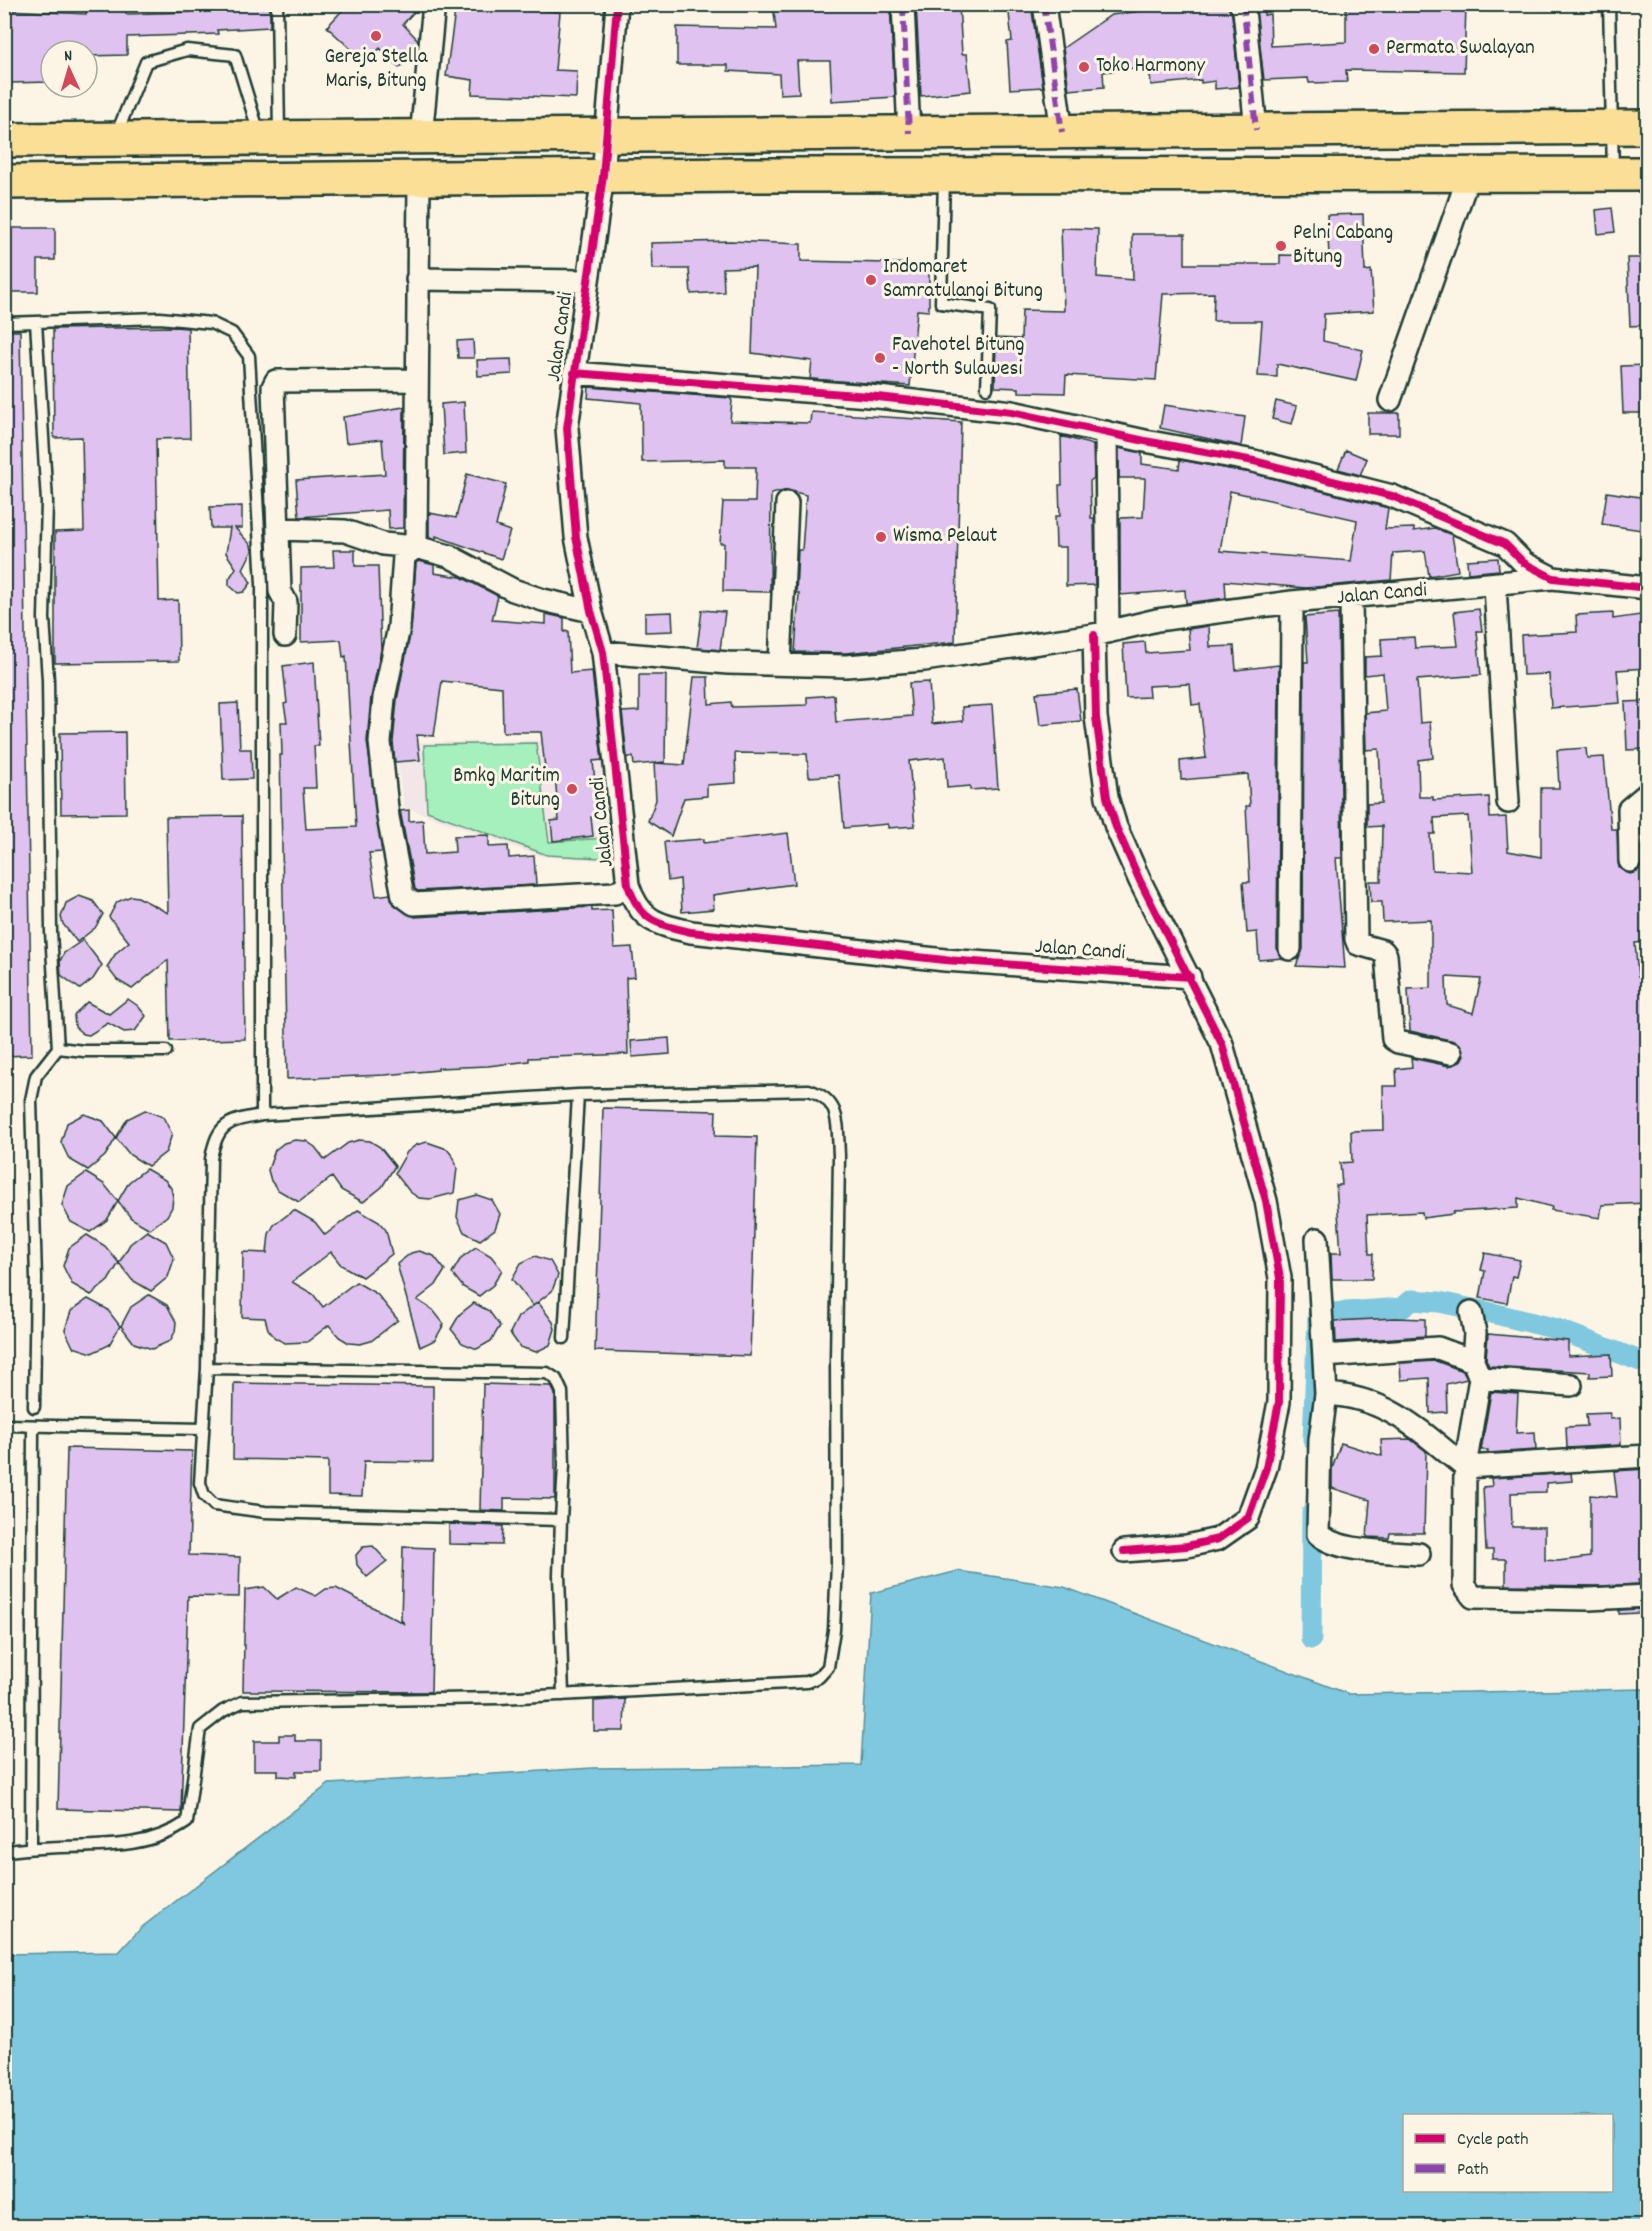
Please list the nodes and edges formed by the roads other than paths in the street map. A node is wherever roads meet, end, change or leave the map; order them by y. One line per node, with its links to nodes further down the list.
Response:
1 (277, 4): 14 (lane)
2 (434, 4): 15 (street)
3 (617, 4): 13 (street, Jalan Candi)
4 (903, 4): 12 (street)
5 (1044, 4): 11 (street)
6 (1240, 4): 10 (street)
7 (1609, 4): 8 (lane)
8 (1611, 127): 9 (highway); 10 (highway); 19 (lane)
9 (1647, 127)
10 (1256, 130): 11 (highway)
11 (1062, 132): 12 (highway)
12 (909, 133): 13 (highway)
13 (607, 136): 15 (highway); 23 (street, Jalan Candi)
14 (270, 137): 15 (highway); 16 (highway); 16 (lane)
15 (421, 137)
16 (114, 138): 18 (highway)
17 (4, 140): 18 (highway)
18 (52, 140): 26 (highway)
19 (1613, 174): 20 (highway); 22 (highway)
20 (1647, 174)
21 (945, 175): 22 (highway); 23 (highway); 33 (lane)
22 (1469, 175): 34 (street)
23 (603, 176): 24 (highway); 28 (street, Jalan Candi)
24 (419, 178): 26 (highway); 27 (street)
25 (4, 182): 26 (highway)
26 (51, 182)
27 (417, 279): 28 (street); 32 (street)
28 (587, 281): 31 (street, Jalan Candi)
29 (36, 322): 30 (lane); 55 (lane); 59 (lane)
30 (4, 323)
31 (574, 373): 35 (street); 44 (street, Jalan Candi)
32 (416, 380): 37 (street); 38 (street)
33 (987, 388)
34 (1390, 400)
35 (1106, 432): 39 (street); 45 (street)
36 (787, 503): 48 (street)
37 (279, 529): 38 (street); 46 (street)
38 (416, 547): 44 (street); 52 (street)
39 (1553, 579): 40 (street, Jalan Candi); 41 (street)
40 (1495, 585): 42 (street, Jalan Candi); 50 (street)
41 (1647, 588)
42 (1351, 598): 43 (street, Jalan Candi); 57 (street)
43 (1292, 602): 45 (street, Jalan Candi); 53 (street)
44 (591, 611): 47 (street, Jalan Candi)
45 (1101, 633): 48 (street, Jalan Candi); 54 (street)
46 (285, 635)
47 (603, 652): 48 (street, Jalan Candi); 52 (street, Jalan Candi)
48 (780, 664)
49 (1647, 793): 51 (street)
50 (1508, 802)
51 (1630, 861)
52 (628, 885): 54 (street, Jalan Candi)
53 (1290, 949)
54 (1190, 977): 75 (street)
55 (58, 1048): 56 (lane); 68 (lane)
56 (166, 1050)
57 (1451, 1053)
58 (578, 1095): 59 (lane); 62 (lane); 78 (lane)
59 (262, 1115): 64 (lane)
60 (1317, 1239): 63 (street)
61 (1471, 1312): 65 (street)
62 (564, 1338)
63 (1324, 1356): 65 (street); 67 (street)
64 (207, 1368): 71 (lane); 74 (lane)
65 (1477, 1370): 66 (street); 73 (street)
66 (1571, 1385)
67 (1326, 1394): 73 (street); 76 (street)
68 (34, 1407)
69 (4, 1425): 70 (lane)
70 (33, 1426): 71 (lane); 79 (lane)
71 (203, 1428): 74 (lane)
72 (1647, 1456): 73 (street)
73 (1465, 1467): 77 (street)
74 (561, 1520): 78 (lane)
75 (1124, 1551)
76 (1419, 1554)
77 (1647, 1596)
78 (562, 1695): 79 (lane)
79 (31, 1846): 80 (lane)
80 (4, 1852)

